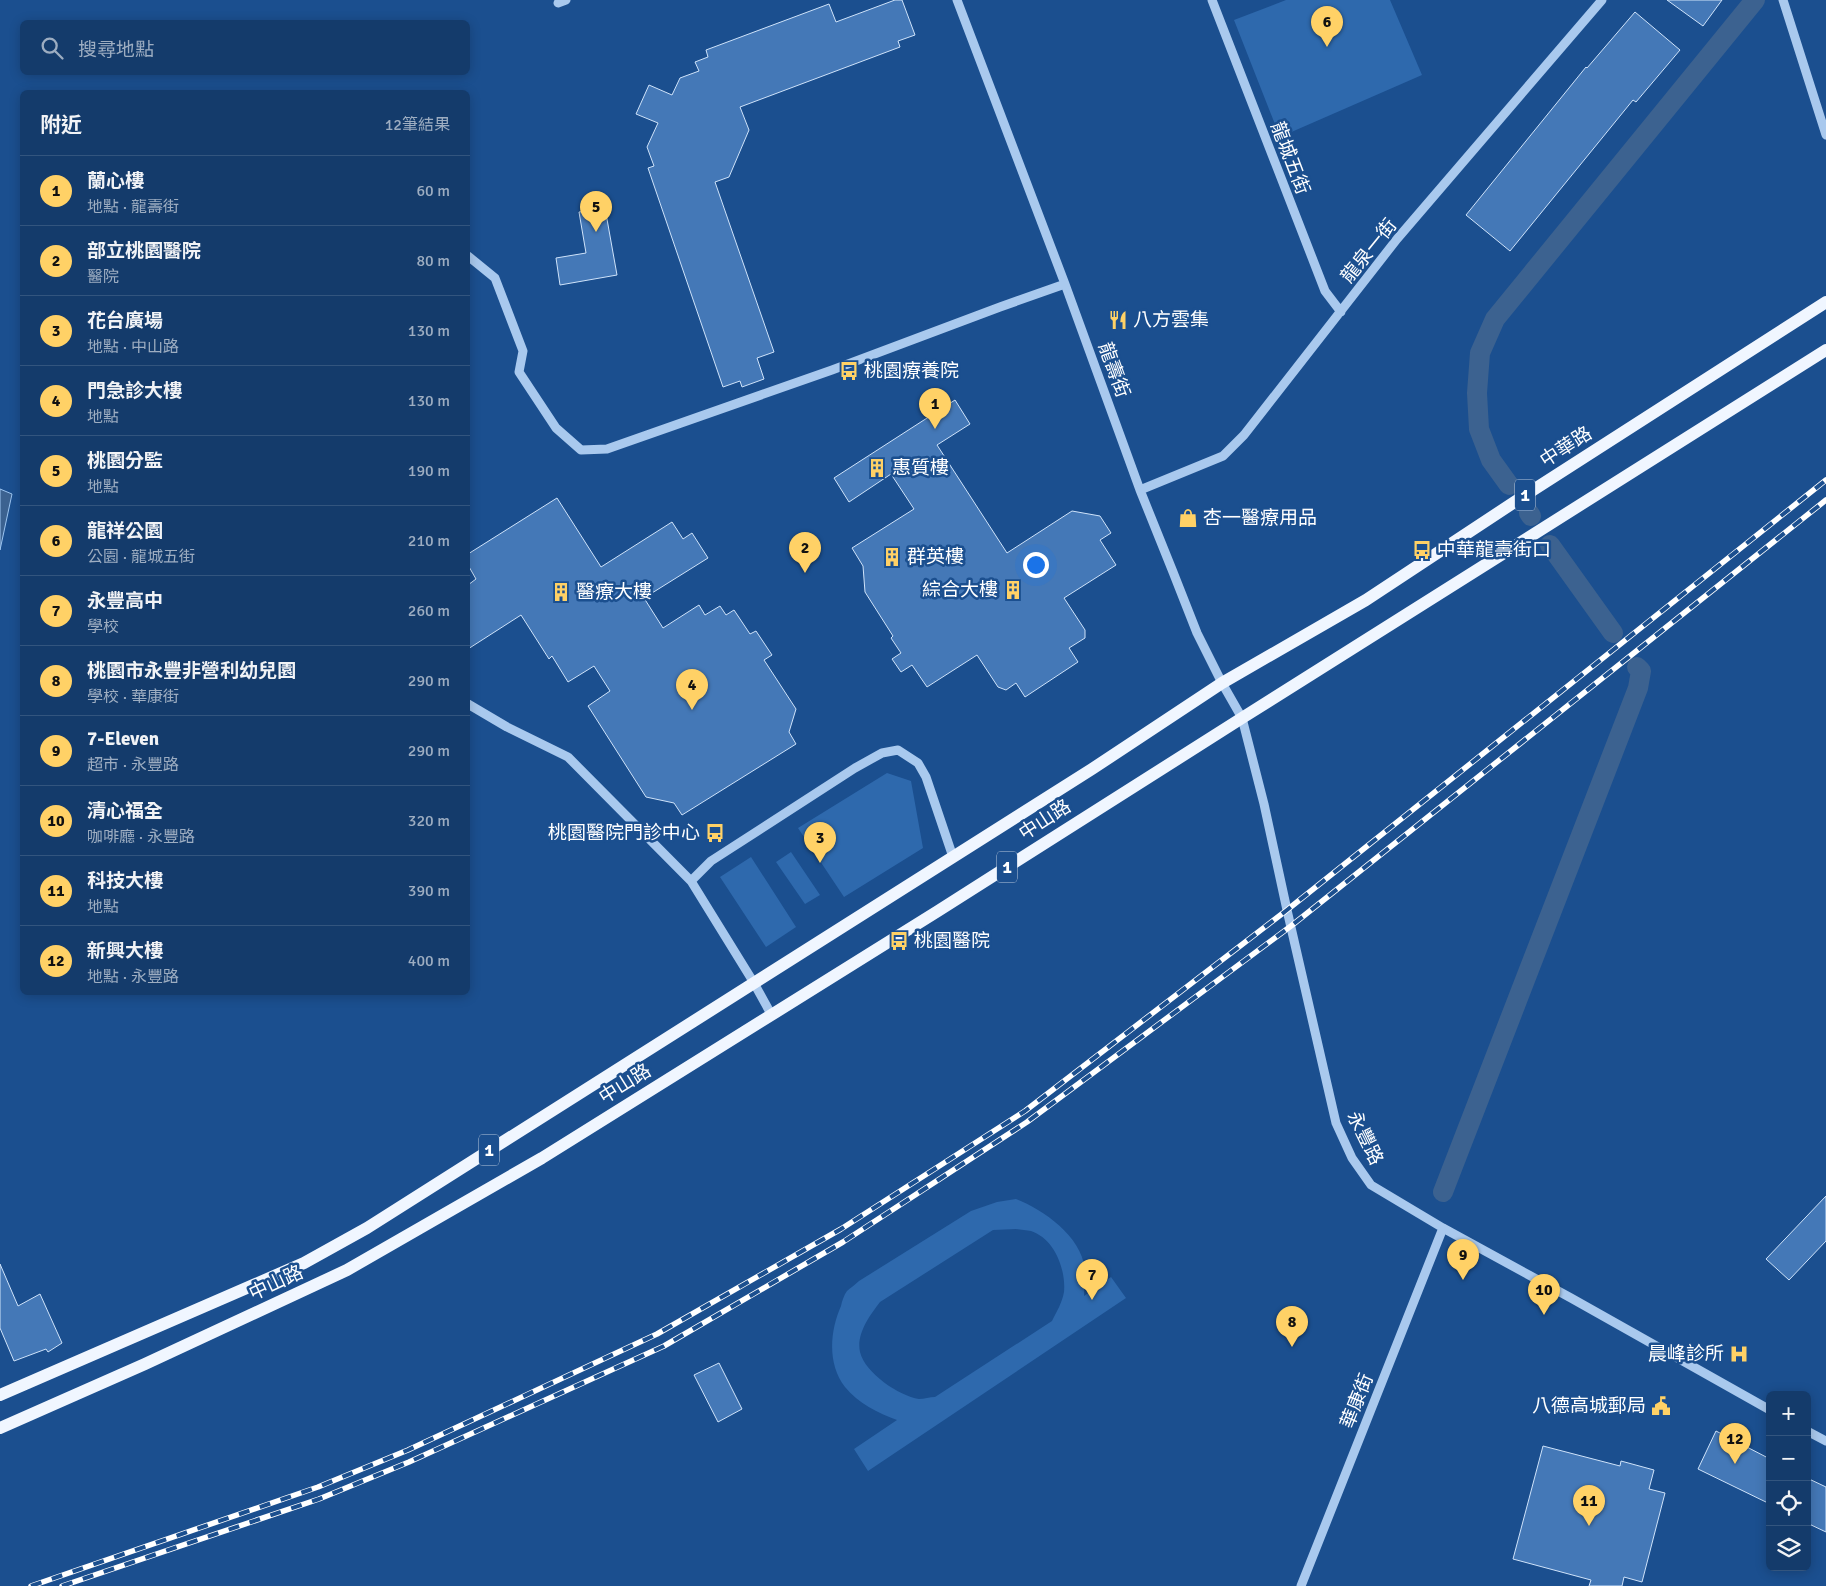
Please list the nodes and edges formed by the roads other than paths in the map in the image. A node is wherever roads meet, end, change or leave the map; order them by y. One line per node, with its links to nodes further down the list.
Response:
1 (956, 0): 7 (street, 龍壽街)
2 (1212, 0): 9 (street, 龍城五街)
3 (1602, 0): 9 (street, 龍泉一街)
4 (1783, 0): 5 (street)
5 (1826, 135)
6 (470, 258): 7 (street)
7 (1065, 284): 11 (street, 龍壽街)
8 (1826, 302): 12 (main road, 中華路 / 1)
9 (1340, 312): 11 (street, 龍泉一街)
10 (1826, 350): 14 (main road, 1)
11 (1140, 490): 12 (street, 龍壽街)
12 (1222, 684): 14 (street, 龍壽街); 15 (main road, 中山路 / 1)
13 (470, 705): 16 (street)
14 (1242, 718): 18 (main road, 中山路 / 1); 19 (street, 永豐路)
15 (952, 857): 16 (street); 17 (main road, 中山路 / 1)
16 (691, 882): 17 (street)
17 (754, 983): 18 (street); 20 (main road, 中山路 / 1)
18 (771, 1014): 22 (main road, 中山路 / 1)
19 (1443, 1228): 21 (street, 永豐路); 25 (street, 華康街)
20 (0, 1395)
21 (1766, 1408)
22 (0, 1428)
23 (1811, 1433): 24 (street)
24 (1826, 1441)
25 (1301, 1586)

